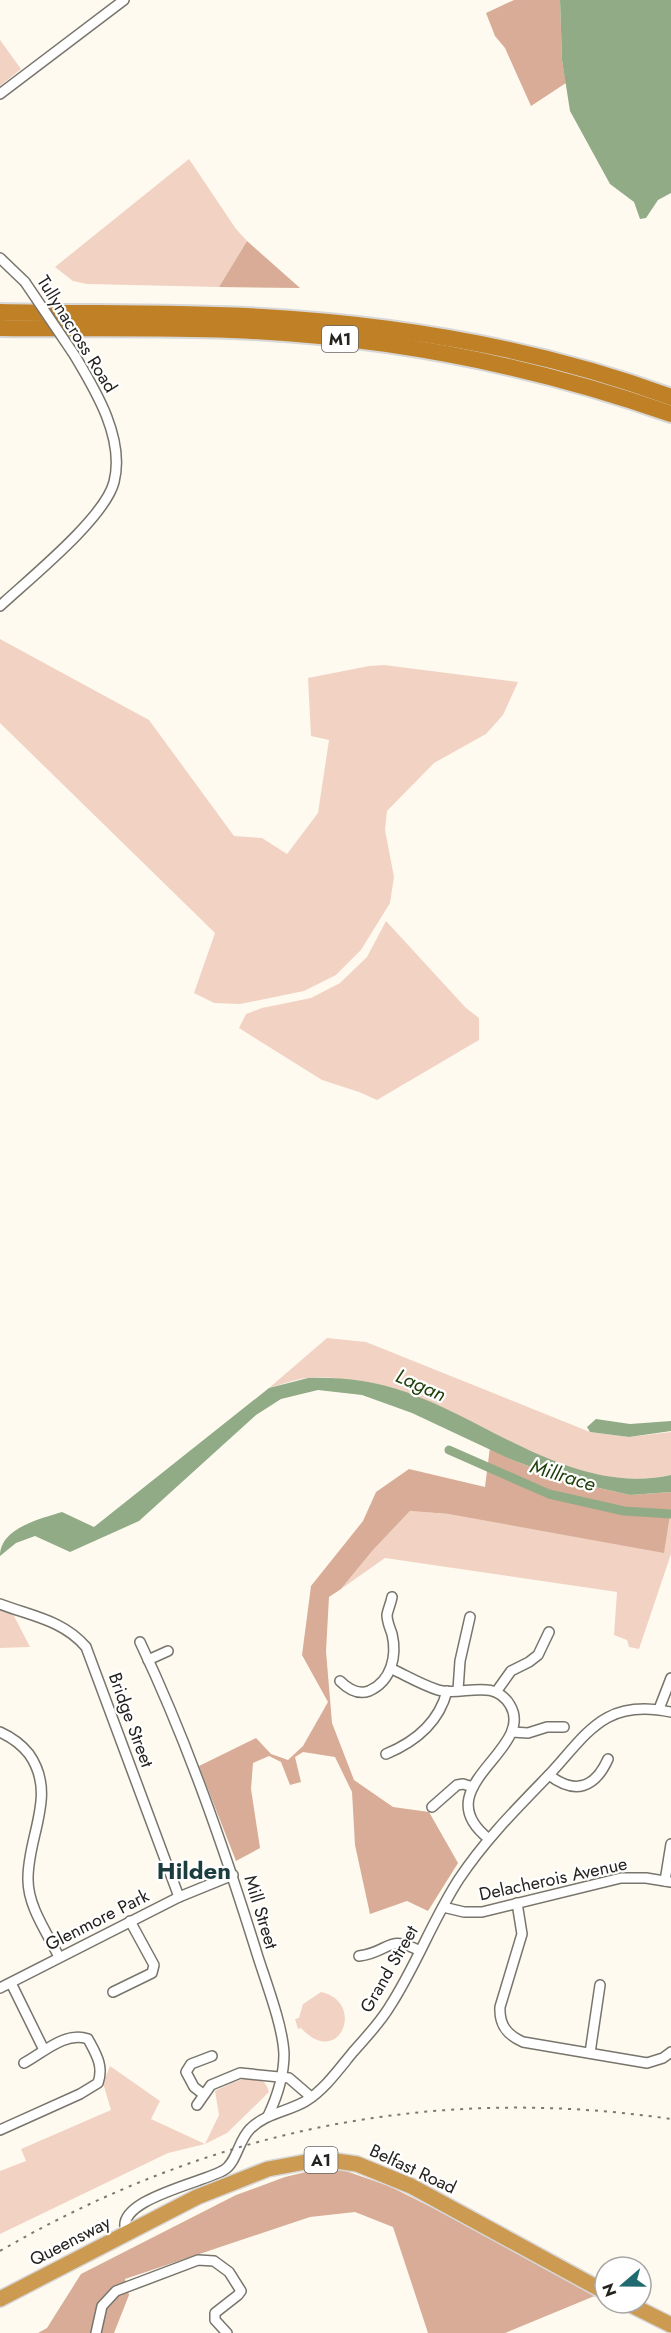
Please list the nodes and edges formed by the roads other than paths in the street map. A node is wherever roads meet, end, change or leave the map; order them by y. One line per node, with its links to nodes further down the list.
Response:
1 (124, 0): 2 (street)
2 (0, 94)
3 (0, 258): 8 (street, Tullynacross Road, bridge)
4 (0, 312): 6 (highway, M1)
5 (0, 328): 7 (highway, M1)
6 (671, 397)
7 (671, 414)
8 (0, 606)
9 (392, 1597): 16 (street)
10 (0, 1604): 36 (street, Bridge Street)
11 (470, 1617): 19 (street)
12 (549, 1632): 21 (street)
13 (140, 1642): 15 (street, Mill Street)
14 (168, 1651): 15 (street)
15 (148, 1660): 34 (street, Mill Street)
16 (392, 1668): 18 (street); 20 (street)
17 (671, 1677): 22 (street)
18 (340, 1682)
19 (458, 1690): 20 (street); 21 (street)
20 (447, 1691): 27 (street)
21 (496, 1692): 26 (street)
22 (659, 1709): 23 (street, Grand Street); 29 (street, Grand Street)
23 (671, 1712)
24 (564, 1727): 26 (street)
25 (0, 1732): 42 (street)
26 (512, 1732): 30 (street)
27 (386, 1754)
28 (608, 1759): 29 (street)
29 (549, 1775): 32 (street, Grand Street)
30 (474, 1787): 31 (street); 32 (street)
31 (432, 1807)
32 (489, 1839): 38 (street, Grand Street)
33 (671, 1844): 35 (street)
34 (233, 1875): 36 (street, Glenmore Park); 52 (street, Mill Street)
35 (668, 1882): 37 (street, Delacherois Avenue)
36 (179, 1897): 39 (street, Glenmore Park)
37 (517, 1903): 38 (street, Delacherois Avenue); 49 (street)
38 (443, 1907): 40 (street, Grand Street)
39 (130, 1921): 42 (street, Glenmore Park); 46 (street)
40 (420, 1951): 41 (street); 54 (street, Grand Street)
41 (359, 1956)
42 (59, 1957): 43 (street, Glenmore Park)
43 (11, 1983): 45 (street, Glenmore Park); 47 (street)
44 (600, 1985): 49 (street)
45 (0, 1988)
46 (113, 1992)
47 (44, 2050): 51 (street); 57 (street)
48 (671, 2052): 49 (street)
49 (590, 2053)
50 (212, 2056): 53 (street)
51 (24, 2063)
52 (281, 2078): 53 (street); 54 (street); 56 (street, Mill Street)
53 (203, 2094): 55 (street)
54 (311, 2097): 56 (street, Grand Street)
55 (197, 2105)
56 (268, 2116): 58 (street, Grand Street)
57 (0, 2130)
58 (126, 2233): 59 (highway, Belfast Road / A1); 60 (highway, Queensway / A1)
59 (593, 2285)
60 (0, 2299)
61 (651, 2315): 62 (highway)
62 (671, 2325)
63 (96, 2333): 64 (street)
64 (227, 2333)

